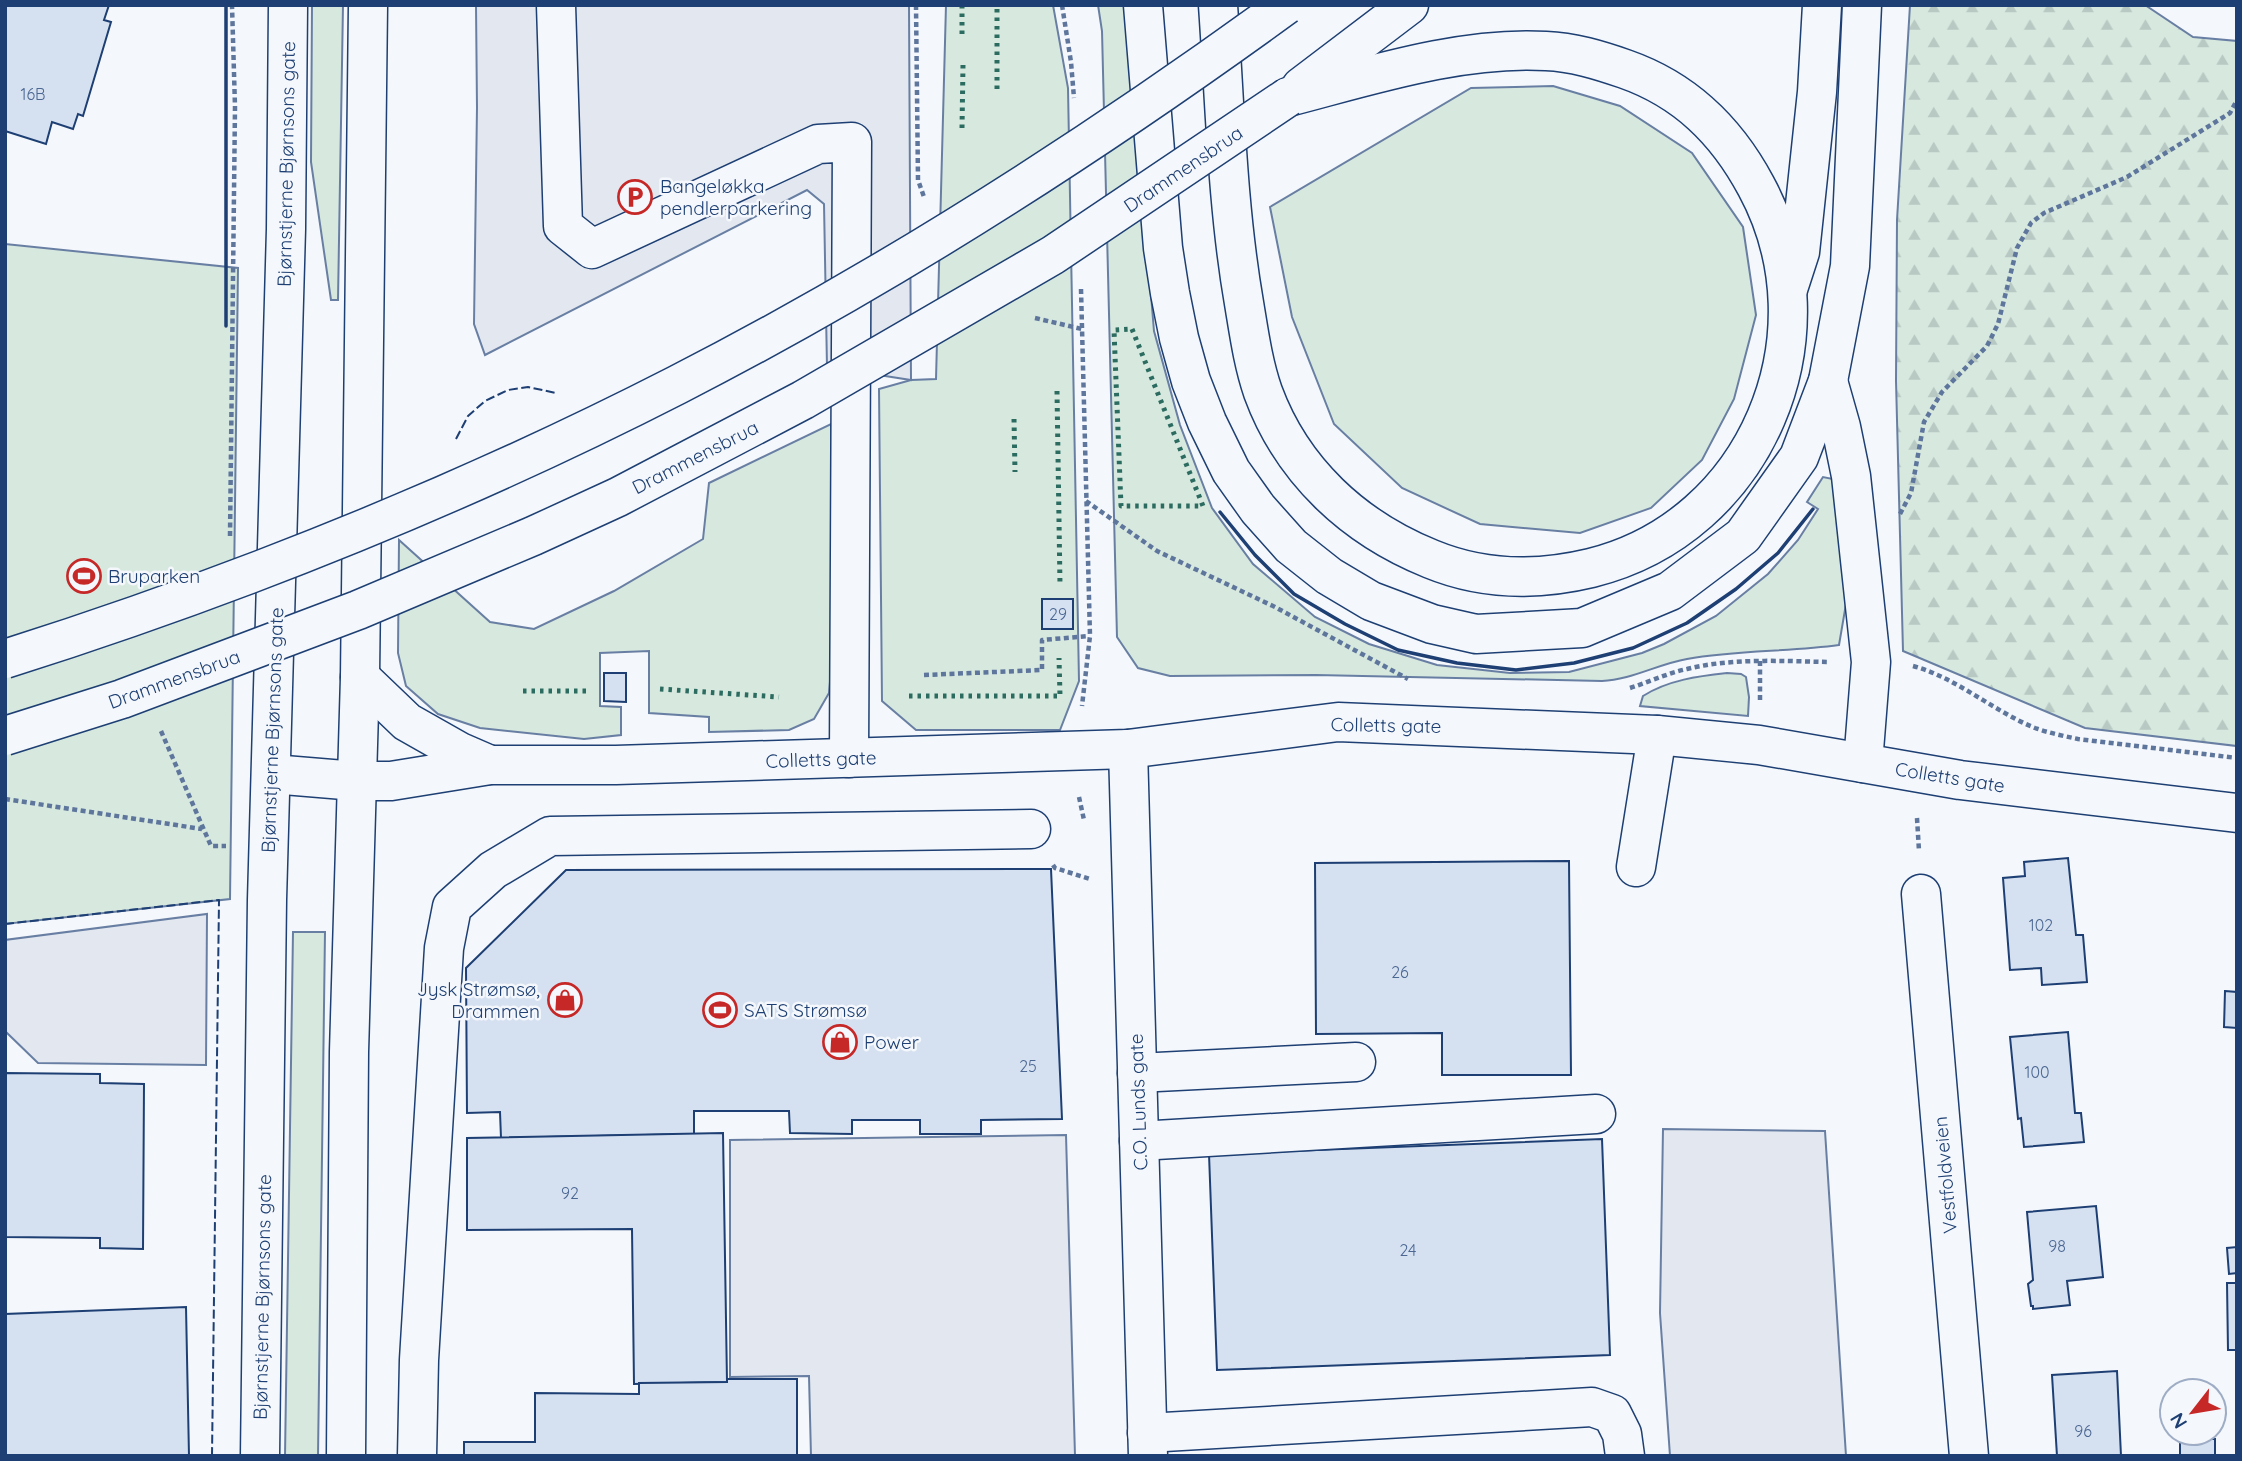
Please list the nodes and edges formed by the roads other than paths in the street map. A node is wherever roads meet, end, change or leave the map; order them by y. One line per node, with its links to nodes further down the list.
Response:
1 (288, 5): 21 (main road, Bjørnstjerne Bjørnsons gate)
2 (368, 5): 14 (main road)
3 (556, 5): 18 (main road)
4 (1143, 5): 12 (main road)
5 (1218, 5): 11 (main road)
6 (1286, 5): 13 (main road, bridge)
7 (1409, 5): 10 (main road)
8 (1822, 5): 11 (main road)
9 (1862, 5): 12 (main road)
10 (1335, 75): 11 (main road, Drammensbrua); 16 (main road, Drammensbrua, bridge)
11 (1788, 289)
12 (1828, 380): 19 (main road)
13 (5, 659)
14 (360, 677): 20 (main road, Colletts gate); 22 (main road)
15 (1657, 735): 17 (main road, Colletts gate); 19 (main road, Colletts gate); 25 (main road)
16 (5, 736)
17 (1128, 749): 18 (main road, Colletts gate); 28 (main road, C.O. Lunds gate)
18 (849, 758): 20 (main road, Colletts gate)
19 (1863, 763): 23 (main road, Colletts gate)
20 (490, 765): 22 (main road, Colletts gate)
21 (272, 774): 22 (main road, Colletts gate); 32 (main road, Bjørnstjerne Bjørnsons gate)
22 (356, 781): 33 (main road)
23 (2237, 813)
24 (1031, 829): 34 (main road)
25 (1636, 867)
26 (1921, 894): 36 (main road, Vestfoldveien)
27 (1356, 1062): 28 (main road)
28 (1137, 1073): 30 (main road, C.O. Lunds gate)
29 (1596, 1114): 30 (main road)
30 (1139, 1140): 31 (main road, C.O. Lunds gate)
31 (1147, 1444): 35 (main road)
32 (260, 1456)
33 (346, 1456)
34 (417, 1456)
35 (1625, 1456)
36 (1969, 1456)

